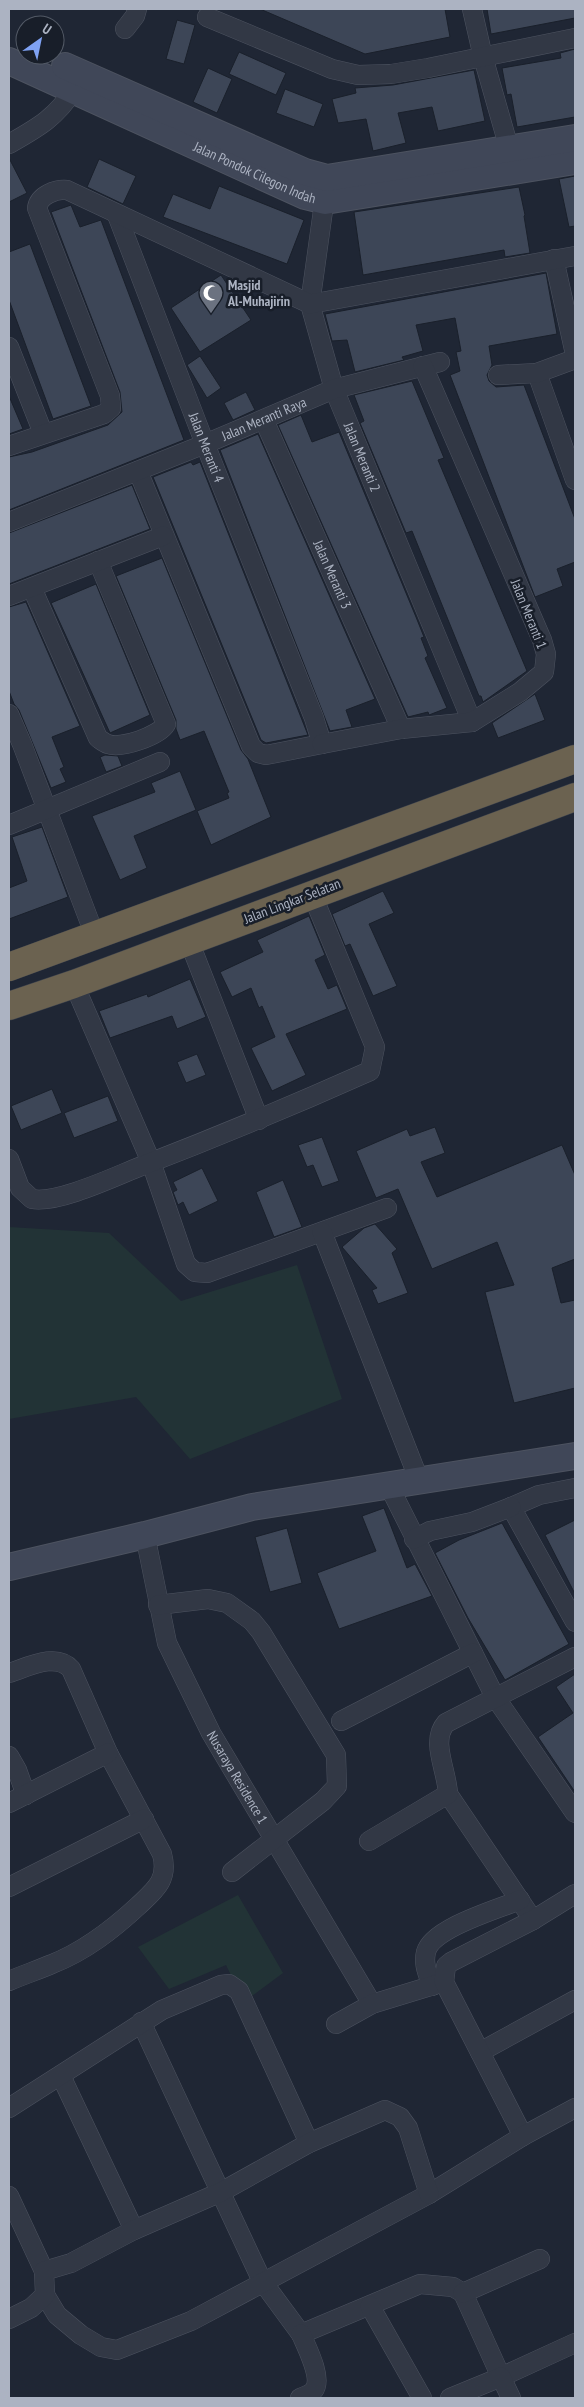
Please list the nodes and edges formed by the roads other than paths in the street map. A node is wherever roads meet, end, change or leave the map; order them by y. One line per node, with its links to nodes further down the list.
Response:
1 (137, 9): 4 (street)
2 (472, 9): 6 (street)
3 (207, 17): 6 (street)
4 (125, 29)
5 (575, 38): 6 (street)
6 (482, 57): 12 (street)
7 (9, 61): 9 (street, Jalan Pondok Cilegon Indah)
8 (62, 65): 14 (street, Jalan Pondok Cilegon Indah)
9 (74, 89): 11 (street); 14 (street, Jalan Pondok Cilegon Indah)
10 (575, 138): 12 (street, Jalan Pondok Cilegon Indah)
11 (9, 144)
12 (509, 148): 14 (street, Jalan Pondok Cilegon Indah)
13 (575, 161): 14 (street, Jalan Pondok Cilegon Indah)
14 (326, 190): 18 (street, Jalan Meranti 2)
15 (117, 215): 18 (street); 27 (street); 28 (street, Jalan Meranti 4)
16 (575, 256): 17 (street)
17 (554, 260): 18 (street); 20 (street)
18 (310, 304): 25 (street, Jalan Meranti 2)
19 (9, 347): 27 (street)
20 (575, 354)
21 (575, 359): 23 (street)
22 (431, 364): 25 (street, Jalan Meranti Raya); 38 (street, Jalan Meranti 1)
23 (537, 373): 24 (street); 31 (street)
24 (498, 375)
25 (334, 389): 26 (street, Jalan Meranti Raya); 38 (street, Jalan Meranti 2)
26 (264, 420): 28 (street, Jalan Meranti Raya); 39 (street, Jalan Meranti 3)
27 (43, 433): 29 (street)
28 (204, 444): 30 (street, Jalan Meranti Raya); 40 (street, Jalan Meranti 4)
29 (9, 446)
30 (138, 471): 32 (street, Jalan Meranti Raya); 33 (street, Jalan Meranti 1)
31 (575, 480)
32 (9, 522)
33 (163, 536): 34 (street); 40 (street, Jalan Meranti 1)
34 (98, 561): 35 (street); 35 (street)
35 (32, 588): 36 (street)
36 (9, 596)
37 (9, 714): 44 (street)
38 (472, 722): 39 (street, Jalan Meranti 1)
39 (402, 728): 40 (street, Jalan Meranti 1)
40 (322, 744)
41 (575, 759): 47 (highway)
42 (160, 762): 44 (street)
43 (575, 797): 46 (highway, Jalan Lingkar Selatan)
44 (47, 810): 45 (street); 47 (street)
45 (9, 825)
46 (312, 894): 48 (highway, Jalan Lingkar Selatan); 52 (street)
47 (95, 936): 49 (highway)
48 (189, 941): 50 (highway, Jalan Lingkar Selatan); 52 (street)
49 (9, 967)
50 (74, 984): 51 (highway, Jalan Lingkar Selatan); 54 (street)
51 (12, 997)
52 (259, 1120): 54 (street)
53 (9, 1159): 54 (street)
54 (151, 1162): 56 (street)
55 (387, 1208): 56 (street)
56 (322, 1232): 58 (street)
57 (575, 1456): 58 (street)
58 (419, 1480): 59 (street)
59 (389, 1486): 62 (street); 63 (street)
60 (575, 1488): 61 (street)
61 (511, 1507): 63 (street); 66 (street)
62 (145, 1535): 64 (street); 65 (street, Nusaraya Residence 1)
63 (414, 1539): 67 (street)
64 (9, 1566)
65 (158, 1605): 79 (street, Nusaraya Residence 1); 79 (street)
66 (575, 1622)
67 (473, 1653): 70 (street); 71 (street)
68 (575, 1657): 70 (street)
69 (9, 1672): 72 (street)
70 (496, 1696): 74 (street); 77 (street)
71 (341, 1721)
72 (108, 1753): 75 (street); 78 (street)
73 (9, 1756): 75 (street)
74 (448, 1794): 80 (street); 84 (street)
75 (26, 1795): 76 (street)
76 (9, 1803)
77 (575, 1813)
78 (144, 1819): 82 (street); 86 (street)
79 (275, 1838): 81 (street); 89 (street, Nusaraya Residence 1)
80 (369, 1841)
81 (232, 1872)
82 (9, 1887)
83 (575, 1894): 85 (street)
84 (520, 1900): 85 (street); 87 (street)
85 (534, 1920): 87 (street)
86 (9, 1981)
87 (438, 1984): 89 (street); 92 (street)
88 (575, 2000): 92 (street)
89 (372, 2004): 91 (street)
90 (141, 2022): 93 (street); 97 (street); 98 (street)
91 (336, 2024)
92 (480, 2052): 96 (street)
93 (61, 2076): 94 (street); 101 (street)
94 (9, 2108)
95 (575, 2109): 96 (street)
96 (523, 2136): 99 (street)
97 (309, 2143): 98 (street); 99 (street)
98 (222, 2192): 101 (street); 104 (street)
99 (428, 2194): 104 (street)
100 (9, 2196): 103 (street)
101 (134, 2230): 103 (street)
102 (540, 2259): 105 (street)
103 (44, 2271): 106 (street)
104 (262, 2281): 106 (street); 109 (street)
105 (463, 2294): 107 (street); 111 (street)
106 (45, 2295): 108 (street)
107 (370, 2306): 109 (street); 113 (street)
108 (9, 2318)
109 (301, 2334): 112 (street)
110 (575, 2343): 111 (street)
111 (501, 2377): 114 (street); 115 (street)
112 (300, 2398)
113 (422, 2398)
114 (450, 2398)
115 (511, 2398)

